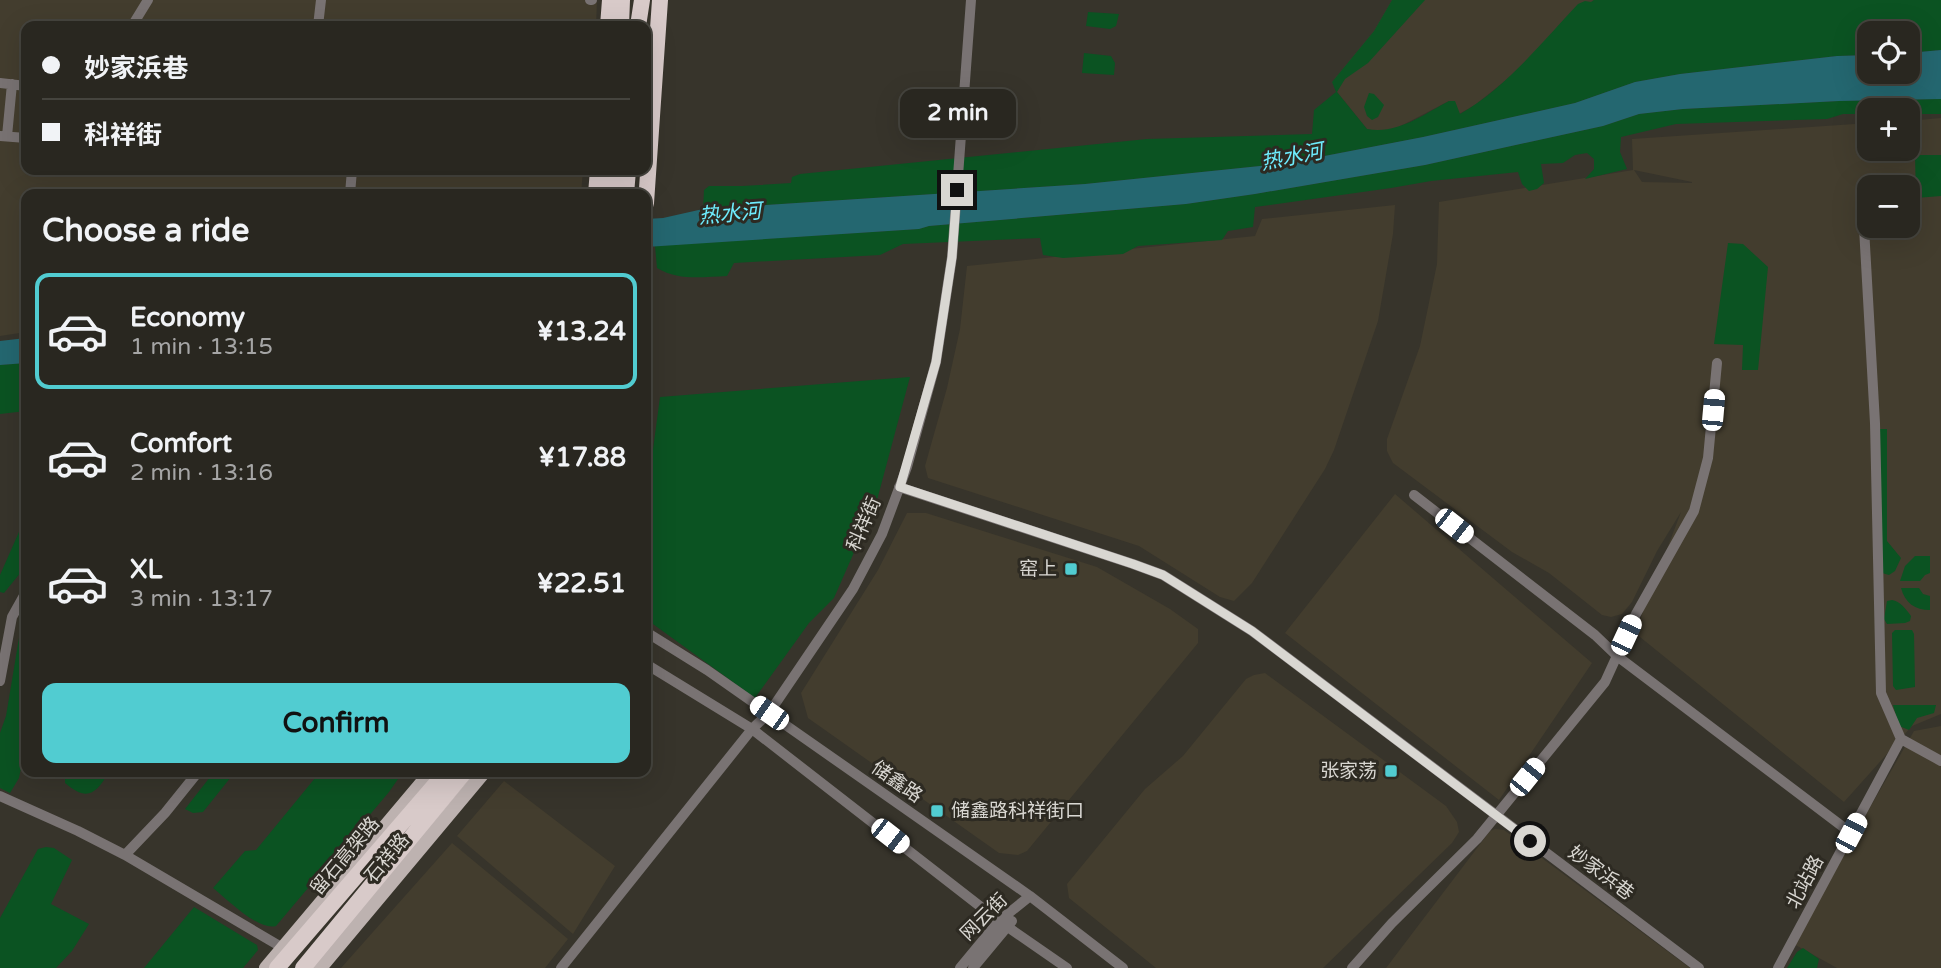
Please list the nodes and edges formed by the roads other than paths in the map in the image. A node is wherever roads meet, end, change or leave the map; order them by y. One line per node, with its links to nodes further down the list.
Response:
1 (148, 0): 8 (street)
2 (321, 0): 9 (street)
3 (607, 0): 10 (highway)
4 (622, 0): 11 (highway)
5 (642, 0): 12 (highway)
6 (661, 0): 13 (main road); 15 (highway, bridge)
7 (971, 0): 19 (street, 科祥街)
8 (135, 21)
9 (319, 21)
10 (607, 21)
11 (621, 21)
12 (639, 21)
13 (651, 58)
14 (6, 83): 16 (street)
15 (651, 135)
16 (4, 136)
17 (1865, 238): 28 (street)
18 (1717, 363): 23 (street)
19 (900, 487): 26 (street, 科祥街); 37 (street, 妙家浜巷)
20 (1414, 495): 23 (street)
21 (21, 601): 25 (street)
22 (651, 635): 26 (street, 储鑫路)
23 (1617, 656): 37 (street); 38 (street)
24 (651, 667): 27 (street)
25 (0, 681)
26 (769, 713): 27 (street, 科祥街); 40 (street, 储鑫路)
27 (752, 729): 41 (street); 47 (street, 科祥街)
28 (1901, 739): 29 (street); 38 (street, 北站路)
29 (1941, 761)
30 (194, 777): 39 (street)
31 (427, 777): 42 (main road, 石祥路)
32 (442, 777): 44 (highway, 留石高架路)
33 (461, 777): 45 (highway, 留石高架路)
34 (471, 777): 46 (highway)
35 (480, 777): 46 (main road, 石祥路)
36 (0, 796): 39 (street)
37 (1496, 815): 52 (street); 53 (street, 妙家浜巷)
38 (1851, 833): 54 (street, 北站路)
39 (125, 855): 42 (street)
40 (1030, 897): 41 (street, 网云街); 51 (street, 储鑫路)
41 (1004, 924): 48 (street, 网云街); 49 (street, 网云街); 50 (street)
42 (283, 948): 43 (main road, 石祥路)
43 (266, 968)
44 (277, 968)
45 (303, 968)
46 (318, 968)
47 (561, 968)
48 (960, 968)
49 (973, 968)
50 (1067, 968)
51 (1123, 968)
52 (1352, 968)
53 (1699, 968)
54 (1778, 968)

